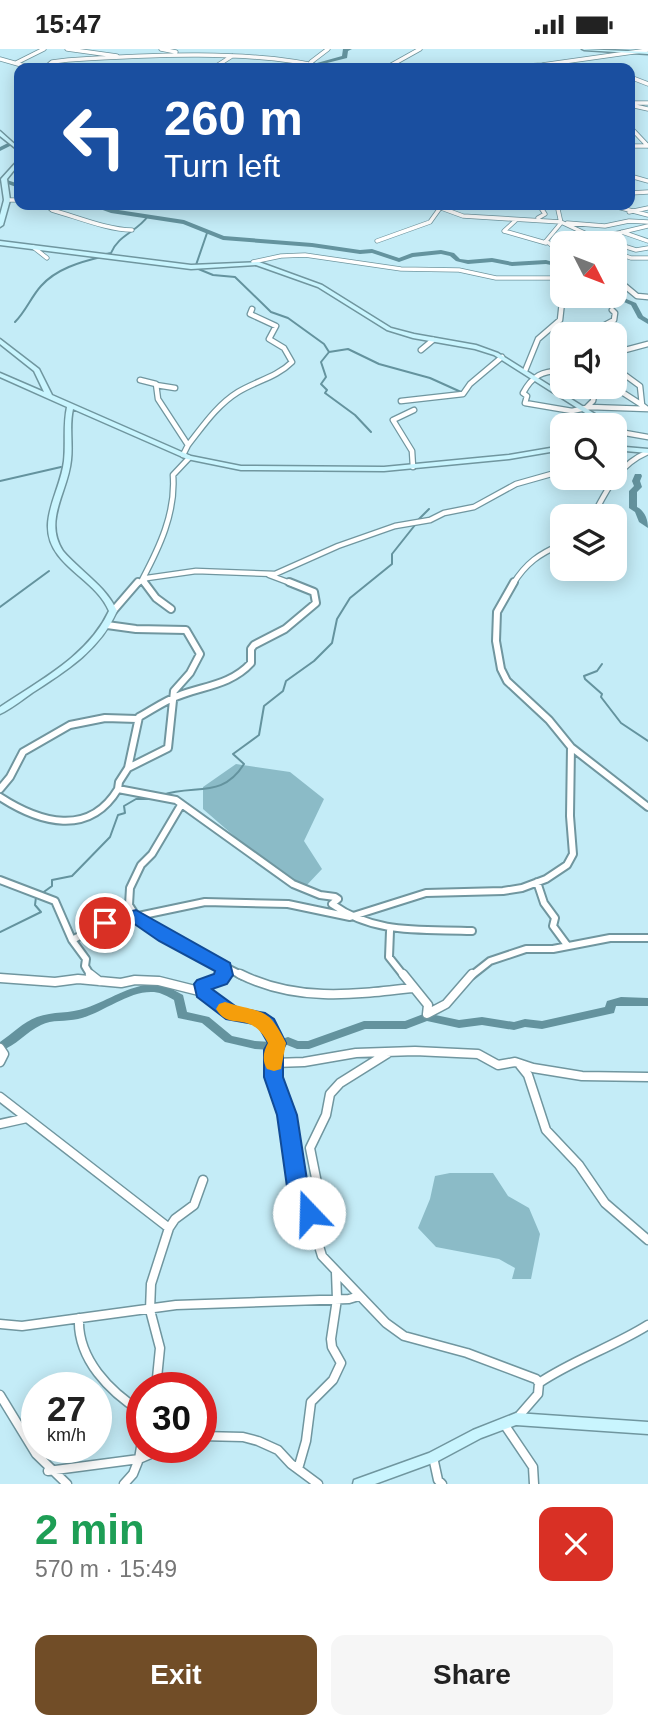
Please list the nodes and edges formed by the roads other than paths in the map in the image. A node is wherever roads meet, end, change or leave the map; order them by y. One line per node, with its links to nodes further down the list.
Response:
1 (44, 49): 18 (street)
2 (67, 49): 14 (street)
3 (161, 49): 11 (street)
4 (229, 49): 12 (street)
5 (328, 49): 16 (street)
6 (420, 49): 22 (street)
7 (584, 49): 8 (street)
8 (598, 49): 9 (street)
9 (632, 52): 10 (street); 17 (street)
10 (648, 52)
11 (184, 55): 12 (street); 14 (street)
12 (220, 55): 13 (street)
13 (232, 56): 16 (street); 20 (street)
14 (125, 58): 19 (street)
15 (0, 59): 18 (street)
16 (312, 60): 21 (street)
17 (573, 60): 23 (street); 24 (street)
18 (16, 63)
19 (51, 63)
20 (221, 63)
21 (317, 63)
22 (395, 63)
23 (548, 63)
24 (575, 63)
25 (635, 132): 28 (street)
26 (0, 133): 27 (street)
27 (14, 146)
28 (648, 146)
29 (14, 167): 32 (street)
30 (645, 192): 31 (street)
31 (648, 198)
32 (7, 200): 33 (street); 47 (street)
33 (14, 200)
34 (648, 208): 41 (street)
35 (52, 210): 48 (street)
36 (439, 210): 52 (street)
37 (446, 210): 44 (street)
38 (543, 210): 43 (street)
39 (557, 210): 45 (street)
40 (624, 210): 41 (street)
41 (629, 212): 42 (street)
42 (648, 215)
43 (536, 219): 44 (street); 45 (street)
44 (515, 221): 55 (street)
45 (562, 222): 46 (street); 49 (street); 55 (street)
46 (648, 224): 50 (street)
47 (0, 225)
48 (132, 230)
49 (581, 231)
50 (625, 231)
51 (627, 234): 53 (street)
52 (377, 241)
53 (648, 241)
54 (0, 243): 57 (street)
55 (546, 243): 56 (street)
56 (550, 245)
57 (33, 247): 61 (street); 63 (street)
58 (627, 248): 59 (street)
59 (648, 248)
60 (627, 257): 62 (street)
61 (47, 258)
62 (648, 258)
63 (253, 262): 64 (street); 71 (street)
64 (550, 278)
65 (627, 287): 66 (street)
66 (648, 297)
67 (561, 308): 77 (street)
68 (252, 309): 96 (street)
69 (612, 310): 70 (street)
70 (610, 322)
71 (433, 340): 75 (street); 76 (street)
72 (0, 341): 86 (street)
73 (648, 344): 74 (street)
74 (627, 349)
75 (421, 350)
76 (502, 357): 77 (street); 88 (street)
77 (525, 371): 80 (street)
78 (550, 371): 80 (street)
79 (0, 375): 86 (street)
80 (533, 376): 91 (street); 91 (street)
81 (627, 376): 90 (street)
82 (140, 380): 83 (street)
83 (156, 386): 84 (street); 96 (street)
84 (175, 388)
85 (627, 395): 90 (street)
86 (49, 396): 89 (street)
87 (593, 399): 91 (street)
88 (401, 401)
89 (70, 406): 100 (street); 108 (street)
90 (645, 407): 91 (street)
91 (584, 408): 93 (street)
92 (414, 410): 101 (street)
93 (590, 413)
94 (627, 433): 95 (street)
95 (648, 437)
96 (188, 445): 100 (street)
97 (550, 450): 101 (street)
98 (627, 450): 99 (street)
99 (648, 452): 103 (street)
100 (186, 456): 101 (street); 106 (street)
101 (413, 467)
102 (550, 474): 105 (street)
103 (599, 504)
104 (550, 549): 113 (street)
105 (269, 575): 106 (street); 110 (street)
106 (142, 580): 107 (street); 108 (street)
107 (171, 610)
108 (113, 611): 109 (street)
109 (107, 625): 110 (street); 111 (street)
110 (173, 699): 112 (street); 114 (street)
111 (0, 711)
112 (137, 719): 114 (street); 115 (street)
113 (571, 747): 119 (street); 121 (street)
114 (128, 768): 116 (street)
115 (0, 789)
116 (118, 789): 117 (street); 118 (street)
117 (0, 797)
118 (181, 804): 122 (street); 123 (street)
119 (648, 807)
120 (0, 880): 127 (street)
121 (537, 882): 123 (street); 128 (street)
122 (136, 916): 123 (street); 127 (street); 129 (street)
123 (350, 917): 124 (street)
124 (390, 931): 125 (street); 132 (street)
125 (472, 932)
126 (648, 938): 128 (street)
127 (72, 940): 131 (street)
128 (567, 945): 132 (street)
129 (224, 968): 132 (street); 133 (street)
130 (0, 978): 131 (street)
131 (99, 981): 133 (street)
132 (412, 988)
133 (203, 992): 138 (street)
134 (0, 1048): 136 (street)
135 (388, 1052): 137 (street); 138 (street); 144 (street)
136 (0, 1062)
137 (515, 1062): 139 (street); 146 (street)
138 (274, 1063): 144 (street)
139 (648, 1077)
140 (0, 1097): 141 (street)
141 (27, 1118): 142 (street); 145 (street)
142 (0, 1124)
143 (203, 1180): 145 (street)
144 (309, 1213): 147 (street)
145 (169, 1228): 150 (street)
146 (648, 1240)
147 (336, 1272): 148 (street); 149 (street)
148 (359, 1296): 149 (street); 155 (street)
149 (337, 1299): 150 (street); 164 (street)
150 (150, 1310): 151 (street); 154 (street)
151 (79, 1318): 152 (street); 157 (street)
152 (0, 1324)
153 (646, 1331): 155 (street)
154 (158, 1372)
155 (539, 1383): 158 (street)
156 (0, 1395): 165 (street)
157 (126, 1402)
158 (510, 1421): 159 (street); 161 (street); 171 (street)
159 (648, 1428)
160 (217, 1436): 164 (street)
161 (433, 1457): 169 (street); 170 (street)
162 (126, 1462): 165 (street)
163 (137, 1463): 167 (street)
164 (298, 1469): 168 (street)
165 (48, 1471): 166 (street)
166 (67, 1484)
167 (124, 1484)
168 (318, 1484)
169 (359, 1484)
170 (442, 1484)
171 (534, 1484)

